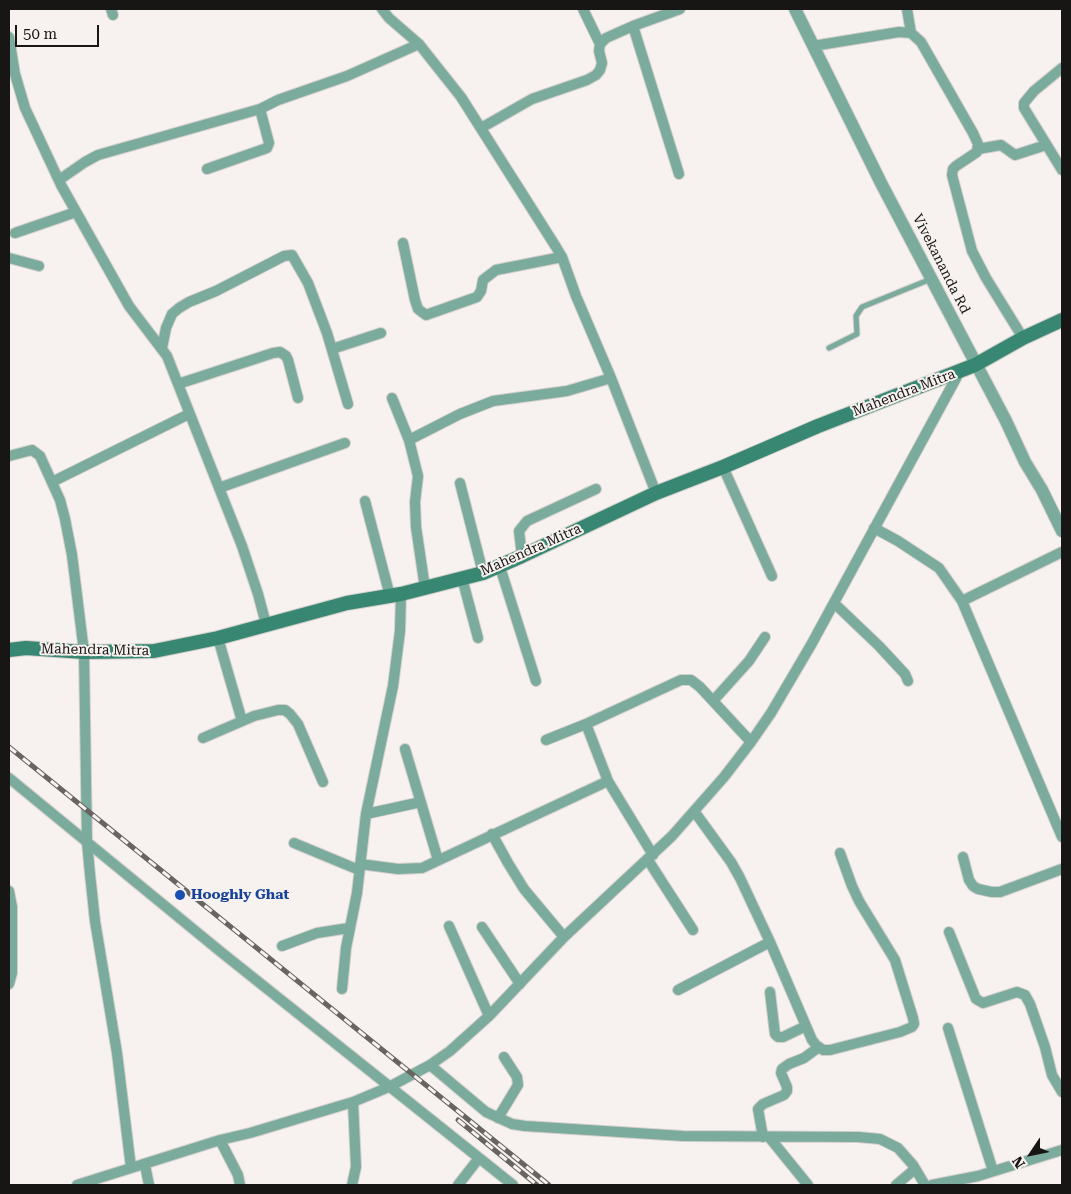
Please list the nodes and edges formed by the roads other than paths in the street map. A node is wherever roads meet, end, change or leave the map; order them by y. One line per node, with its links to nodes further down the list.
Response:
1 (382, 9): 9 (street)
2 (583, 9): 10 (street)
3 (680, 9): 6 (street)
4 (795, 9): 11 (street, Vivekananda Rd)
5 (907, 9): 7 (street)
6 (634, 26): 10 (street); 19 (street)
7 (911, 33): 11 (street); 16 (street)
8 (9, 37): 20 (street)
9 (419, 44): 13 (street); 14 (street)
10 (600, 44): 14 (street)
11 (813, 46): 27 (street, Vivekananda Rd)
12 (1062, 68): 15 (street)
13 (260, 109): 17 (street); 20 (street)
14 (481, 128): 24 (street)
15 (1046, 146): 16 (street); 18 (street)
16 (978, 149): 30 (street)
17 (207, 169)
18 (1062, 170)
19 (679, 174)
20 (59, 180): 21 (street)
21 (76, 212): 22 (street); 31 (street)
22 (15, 233)
23 (403, 243): 24 (street)
24 (562, 257): 36 (street)
25 (9, 258): 26 (street)
26 (39, 266)
27 (932, 279): 32 (lane); 34 (street, Vivekananda Rd)
28 (1062, 320): 30 (main road, Mahendra Mitra)
29 (381, 333): 33 (street)
30 (1023, 338): 34 (main road, Mahendra Mitra)
31 (162, 348): 33 (street); 37 (street)
32 (829, 348)
33 (332, 349): 40 (street)
34 (975, 365): 35 (main road, Mahendra Mitra); 53 (street, Vivekananda Rd)
35 (960, 371): 45 (main road, Mahendra Mitra); 52 (street)
36 (611, 378): 42 (street); 50 (street)
37 (178, 384): 38 (street); 41 (street)
38 (298, 398)
39 (392, 398): 42 (street)
40 (348, 404)
41 (189, 414): 46 (street); 48 (street)
42 (410, 440): 60 (street)
43 (345, 443): 48 (street)
44 (9, 456): 46 (street)
45 (723, 467): 50 (main road, Mahendra Mitra); 58 (street)
46 (52, 482): 69 (street)
47 (460, 483): 57 (street)
48 (219, 488): 64 (street)
49 (596, 489): 55 (street)
50 (656, 493): 55 (main road, Mahendra Mitra)
51 (365, 501): 61 (street)
52 (874, 528): 62 (street); 63 (street)
53 (1062, 531)
54 (1062, 552): 62 (street)
55 (522, 556): 56 (main road, Mahendra Mitra)
56 (500, 567): 57 (main road, Mahendra Mitra); 70 (street)
57 (483, 573): 59 (main road, Mahendra Mitra)
58 (772, 576)
59 (462, 578): 60 (main road, Mahendra Mitra); 67 (street)
60 (425, 588): 61 (main road, Mahendra Mitra)
61 (396, 595): 64 (main road, Mahendra Mitra); 84 (street)
62 (962, 601): 86 (street)
63 (834, 603): 71 (street); 77 (street)
64 (266, 624): 66 (main road, Mahendra Mitra)
65 (764, 637): 72 (street)
66 (218, 638): 69 (main road, Mahendra Mitra); 73 (street)
67 (478, 638)
68 (9, 650): 69 (main road, Mahendra Mitra)
69 (84, 652): 87 (street)
70 (536, 681)
71 (908, 682)
72 (713, 701): 74 (street); 77 (street)
73 (242, 721): 75 (street); 81 (street)
74 (586, 724): 76 (street); 80 (street)
75 (203, 738)
76 (546, 740)
77 (751, 742): 83 (street)
78 (405, 749): 82 (street)
79 (9, 778): 87 (street)
80 (608, 781): 85 (street); 91 (street)
81 (323, 782)
82 (421, 802): 84 (street); 92 (street)
83 (694, 812): 91 (street); 102 (street)
84 (366, 814): 93 (street)
85 (492, 834): 92 (street); 101 (street)
86 (1062, 838)
87 (87, 842): 115 (street); 124 (street)
88 (294, 843): 93 (street)
89 (840, 853): 112 (street)
90 (963, 857): 94 (street)
91 (651, 858): 99 (street); 101 (street)
92 (438, 860): 93 (street)
93 (360, 867): 98 (street)
94 (1062, 870)
95 (9, 892): 104 (street)
96 (449, 926): 109 (street)
97 (482, 927): 105 (street)
98 (350, 928): 103 (street); 106 (street)
99 (693, 930)
100 (949, 932): 116 (street)
101 (564, 937): 105 (street)
102 (770, 942): 107 (street); 110 (street)
103 (282, 946)
104 (9, 984)
105 (520, 984): 109 (street)
106 (342, 990)
107 (678, 990)
108 (770, 992): 110 (street)
109 (489, 1016): 114 (street)
110 (806, 1026): 112 (street)
111 (948, 1028): 126 (street)
112 (819, 1047): 119 (street)
113 (504, 1057): 118 (street)
114 (430, 1065): 115 (street); 118 (street)
115 (389, 1087): 117 (street); 122 (street)
116 (1062, 1092)
117 (353, 1102): 120 (street); 130 (street)
118 (498, 1118): 119 (street)
119 (766, 1137): 125 (street); 133 (street)
120 (220, 1140): 123 (street); 129 (street)
121 (1062, 1150): 126 (street)
122 (479, 1158): 131 (street); 132 (street)
123 (145, 1165): 124 (street); 128 (street)
124 (131, 1168): 127 (street)
125 (915, 1170): 134 (street); 135 (street)
126 (993, 1171): 136 (street)
127 (76, 1185)
128 (149, 1185)
129 (240, 1185)
130 (352, 1185)
131 (458, 1185)
132 (514, 1185)
133 (808, 1185)
134 (896, 1185)
135 (925, 1185)
136 (932, 1185)

